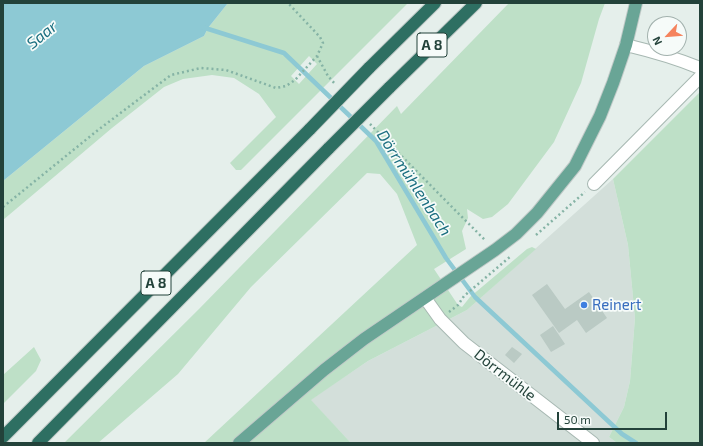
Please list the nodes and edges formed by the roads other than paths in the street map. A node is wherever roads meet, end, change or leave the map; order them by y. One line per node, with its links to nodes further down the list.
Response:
1 (435, 3): 9 (highway, A 8, bridge)
2 (476, 3): 10 (highway, A 8, bridge)
3 (636, 3): 4 (main road)
4 (626, 45): 5 (street); 8 (main road)
5 (700, 68)
6 (700, 77): 7 (street)
7 (594, 184)
8 (424, 298): 11 (main road); 12 (street, Dörrmühle)
9 (3, 437)
10 (38, 443)
11 (239, 443)
12 (593, 443)

